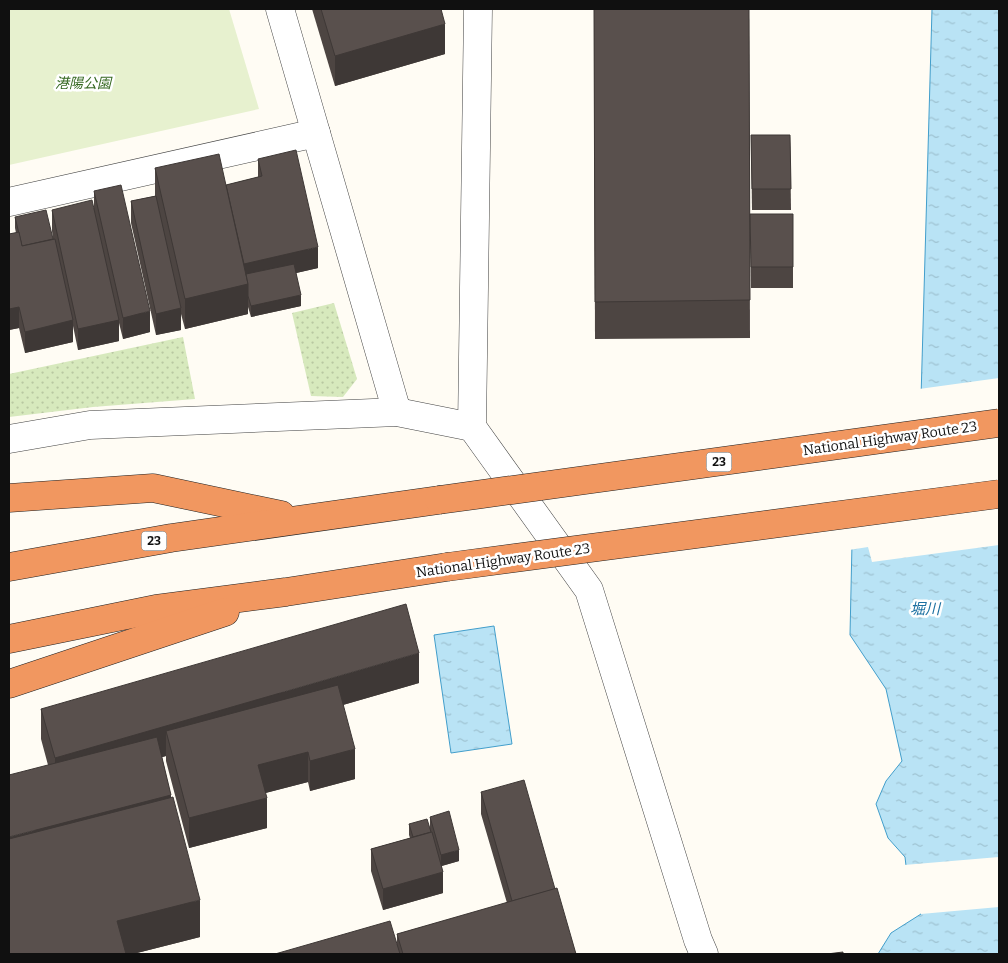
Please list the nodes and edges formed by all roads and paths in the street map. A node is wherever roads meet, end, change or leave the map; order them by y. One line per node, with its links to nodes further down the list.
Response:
1 (280, 9): 3 (street)
2 (478, 9): 7 (street)
3 (316, 133): 4 (street); 5 (street)
4 (9, 202)
5 (397, 412): 7 (street); 8 (street)
6 (999, 423): 11 (highway, National Highway Route 23 / 23, bridge)
7 (472, 427): 16 (street)
8 (9, 439)
9 (999, 494): 13 (highway, National Highway Route 23, bridge)
10 (9, 498): 11 (highway, 23)
11 (300, 519): 12 (highway, National Highway Route 23 / 23)
12 (9, 567)
13 (286, 592): 14 (highway, National Highway Route 23); 15 (highway)
14 (9, 639)
15 (9, 684)
16 (704, 954)

